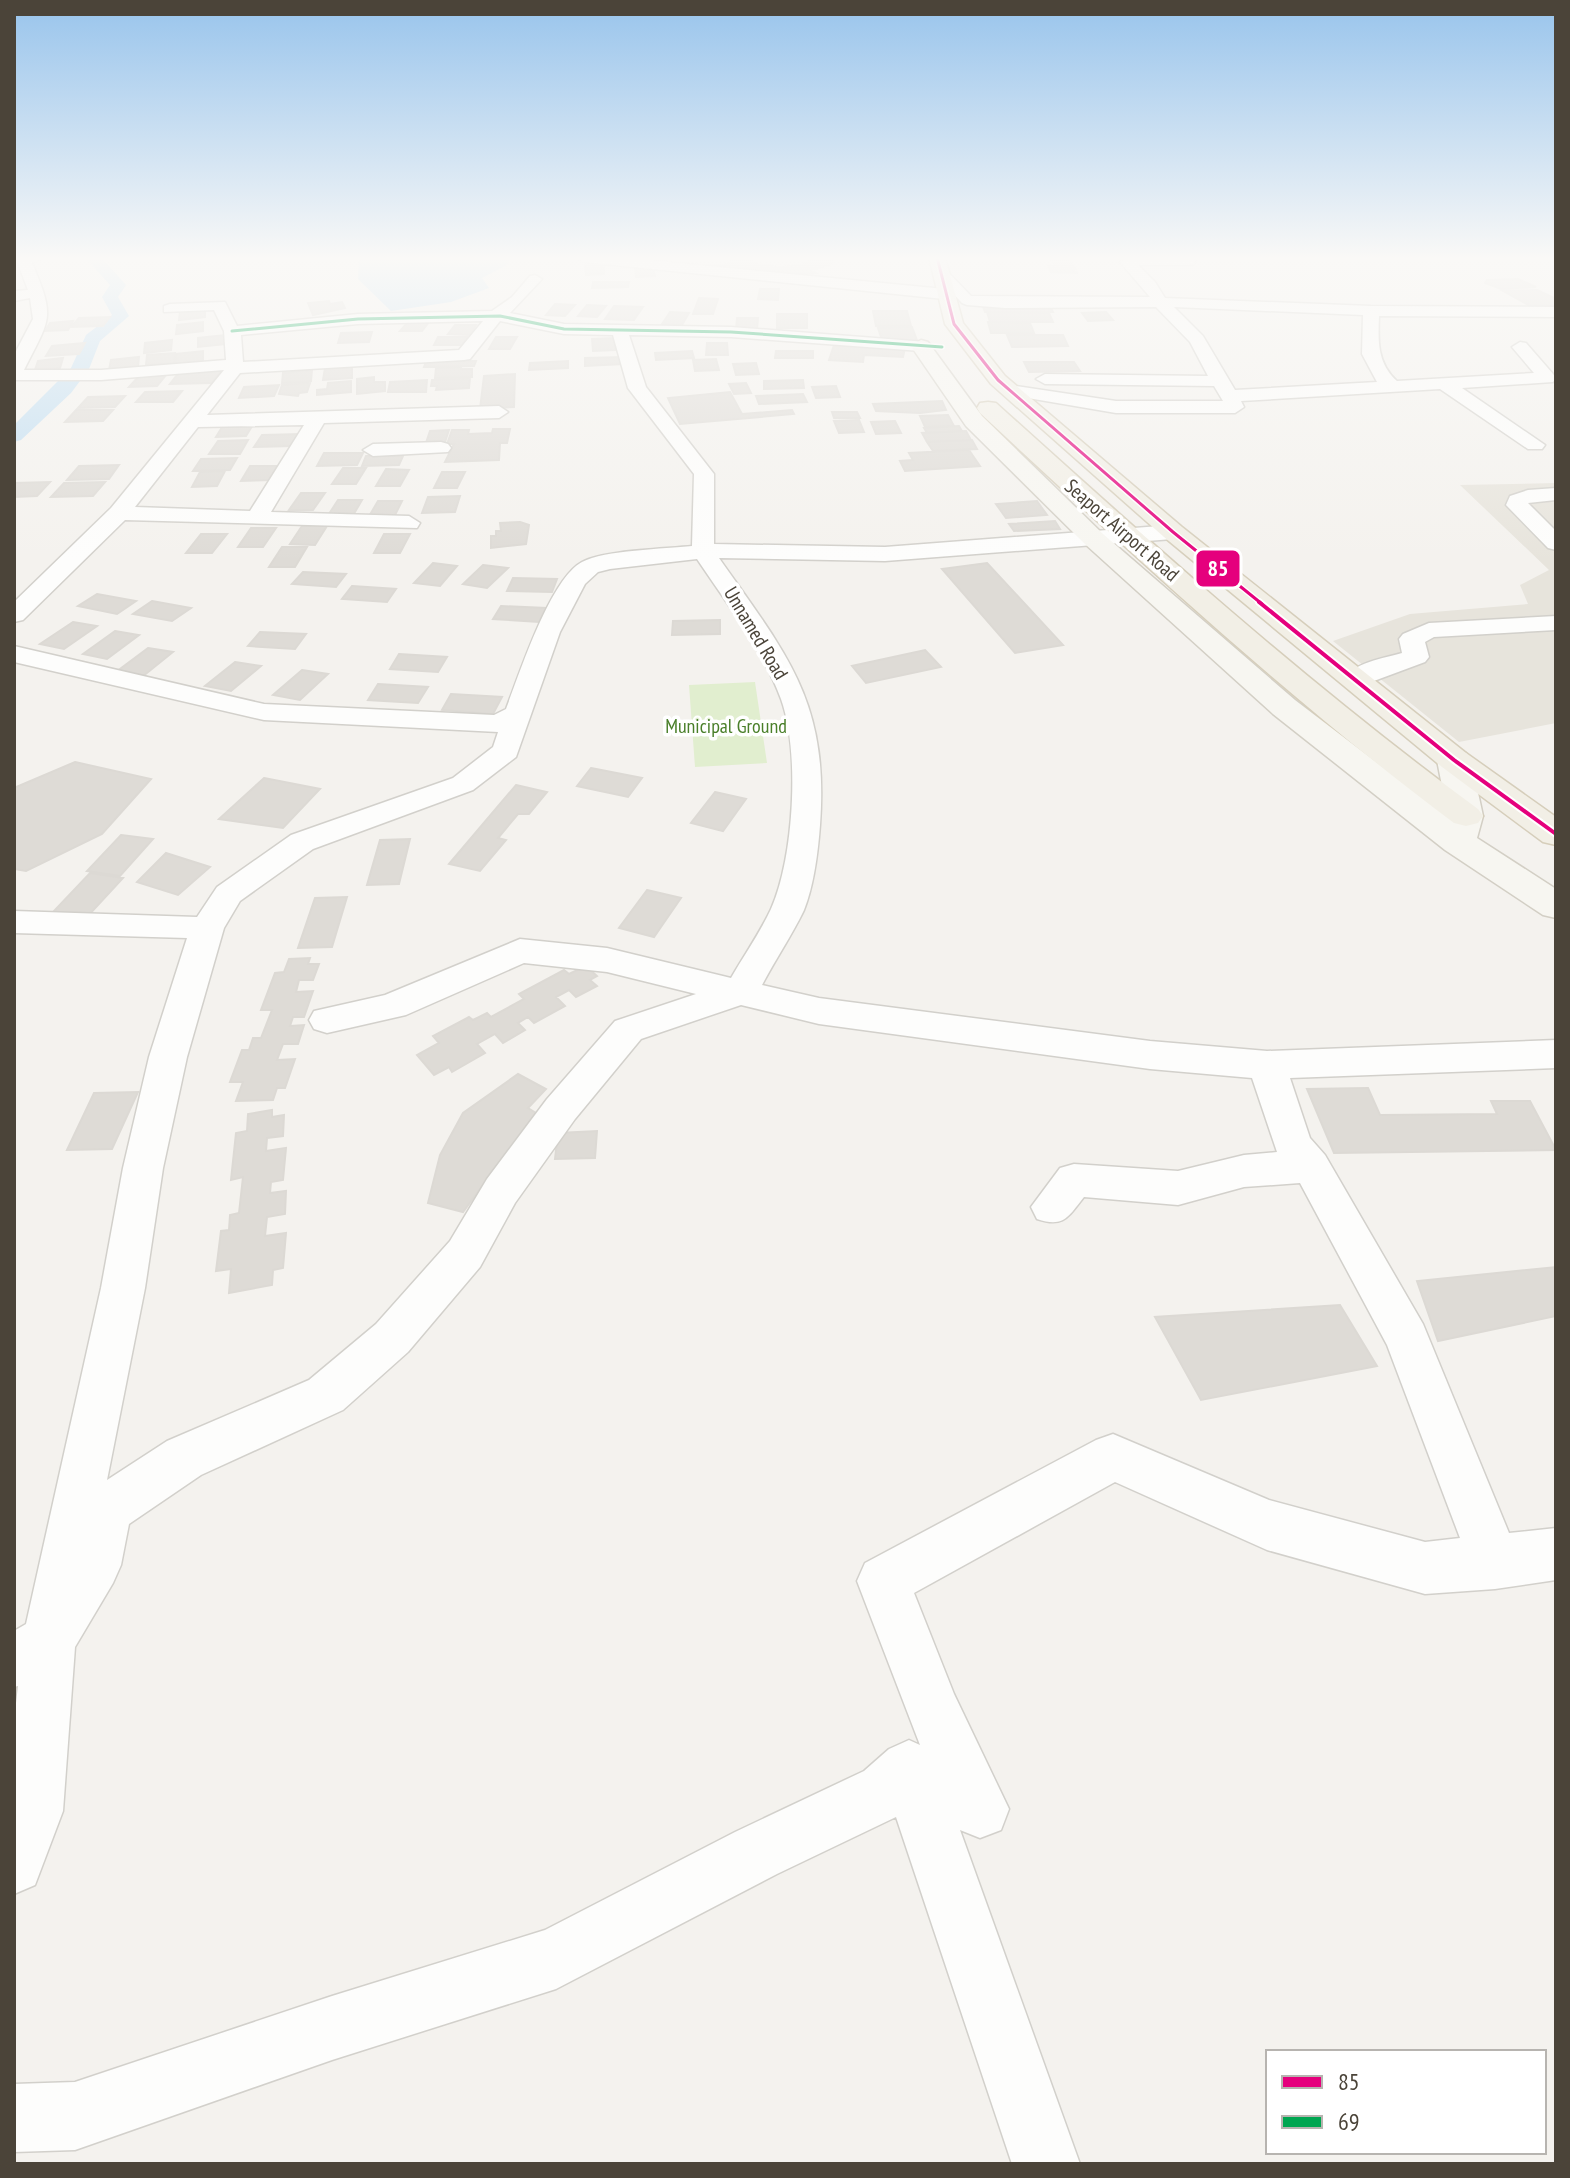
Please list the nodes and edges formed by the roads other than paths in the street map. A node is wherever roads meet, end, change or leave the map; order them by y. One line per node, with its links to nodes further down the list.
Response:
1 (234, 359): 10 (street)
2 (388, 359): 10 (street)
3 (628, 359): 32 (street)
4 (939, 359): 30 (street)
5 (943, 359): 29 (main road, Seaport Airport Road)
6 (982, 359): 12 (main road, Seaport Airport Road)
7 (1208, 359): 15 (street)
8 (1370, 359): 14 (street)
9 (1530, 359): 13 (street)
10 (235, 366): 11 (street); 19 (street)
11 (14, 373)
12 (1004, 385): 15 (street); 15 (street); 28 (main road, Seaport Airport Road)
13 (1447, 386): 14 (street); 20 (street)
14 (1394, 388): 15 (street)
15 (1225, 389)
16 (499, 412): 17 (street)
17 (407, 416): 18 (street); 22 (street)
18 (306, 419): 19 (street); 26 (street)
19 (193, 421): 25 (street)
20 (1535, 445)
21 (441, 448): 22 (street)
22 (402, 449): 23 (street)
23 (373, 450)
24 (1556, 494): 31 (street)
25 (119, 513): 26 (street); 33 (street)
26 (256, 518): 27 (street)
27 (409, 523)
28 (1173, 532): 29 (street); 36 (main road, Seaport Airport Road)
29 (1128, 536): 30 (street); 39 (main road, Seaport Airport Road)
30 (1094, 539): 32 (street); 39 (street)
31 (1556, 543)
32 (703, 551): 37 (street); 44 (street, Unnamed Road)
33 (14, 615)
34 (1556, 623): 36 (street)
35 (14, 654): 37 (street)
36 (1355, 680): 38 (main road, Seaport Airport Road)
37 (518, 714): 43 (street)
38 (1454, 760): 39 (street); 40 (main road, Seaport Airport Road)
39 (1462, 829): 41 (street)
40 (1556, 834)
41 (1556, 906)
42 (14, 922): 43 (street)
43 (207, 928): 52 (street)
44 (740, 992): 45 (street); 47 (street); 52 (street)
45 (327, 1020)
46 (1556, 1054): 47 (street)
47 (1267, 1065): 48 (street)
48 (1311, 1166): 49 (street); 51 (street)
49 (1052, 1207)
50 (1556, 1554): 51 (street)
51 (1495, 1563): 53 (street)
52 (32, 1650): 54 (street)
53 (980, 1809)
54 (14, 1864)
55 (14, 2118): 56 (street)
56 (1046, 2164)

